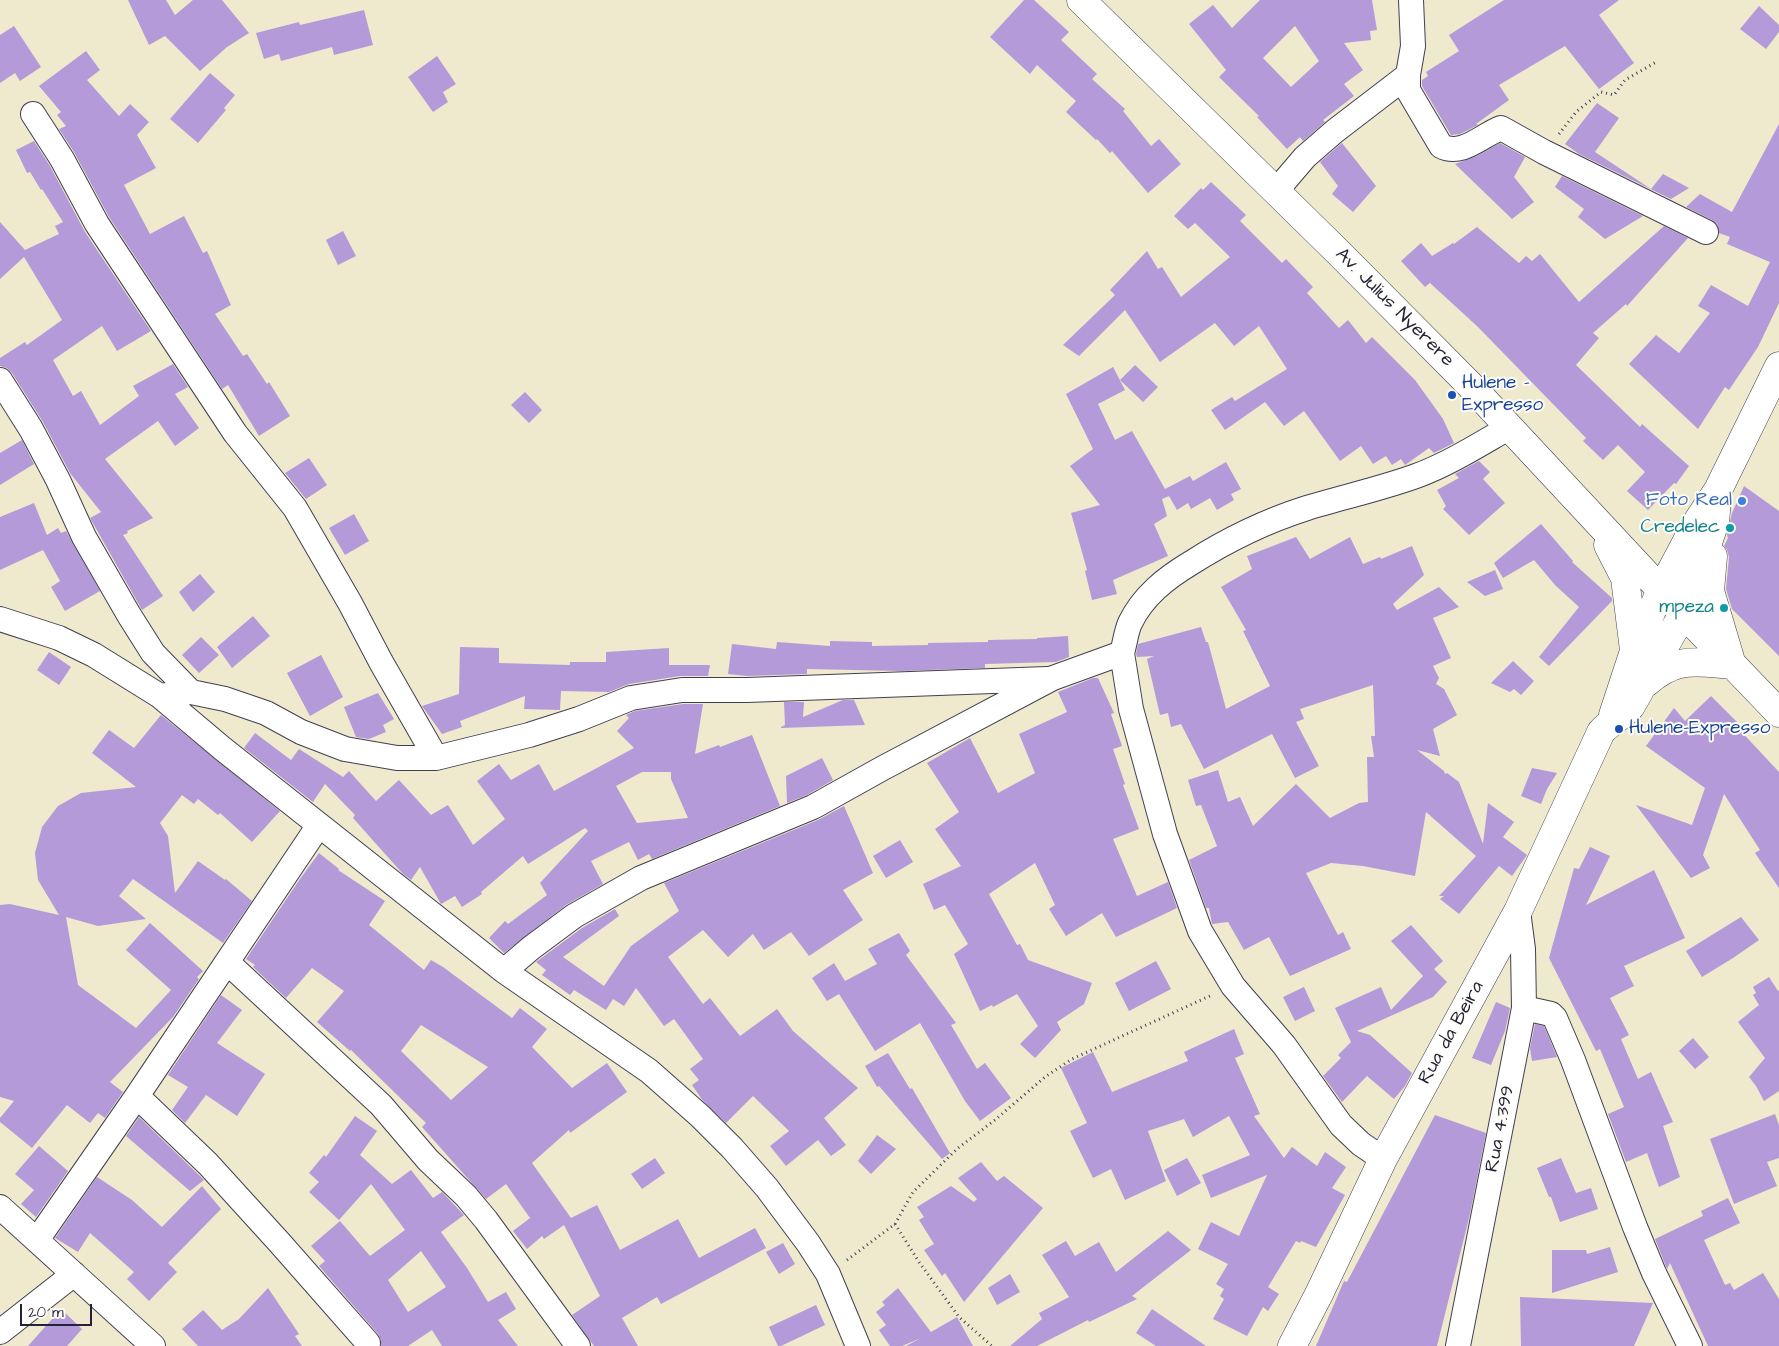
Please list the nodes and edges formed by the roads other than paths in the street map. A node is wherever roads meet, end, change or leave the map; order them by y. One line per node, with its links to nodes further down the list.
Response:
1 (1081, 0): 5 (main road, Av. Julius Nyerere)
2 (1411, 0): 3 (street)
3 (1408, 74): 5 (street); 6 (street)
4 (33, 114): 25 (street)
5 (1276, 191): 9 (main road, Av. Julius Nyerere)
6 (1706, 232)
7 (1779, 366): 10 (main road, Rua da Beira)
8 (0, 380): 21 (street)
9 (1510, 427): 11 (main road, Av. Julius Nyerere); 17 (street)
10 (1718, 490): 12 (main road, Rua da Beira); 13 (main road, Rua da Beira)
11 (1586, 509): 13 (main road, Av. Julius Nyerere); 16 (main road)
12 (1716, 522): 14 (main road, Rua da Beira); 18 (main road)
13 (1661, 590): 14 (main road, Av. Julius Nyerere); 16 (main road, Rua da Beira)
14 (1684, 612): 18 (main road, Av. Julius Nyerere); 20 (main road, Rua da Beira)
15 (0, 619): 22 (street)
16 (1634, 651): 24 (main road, Rua da Beira)
17 (1122, 653): 19 (street); 32 (street)
18 (1733, 665): 20 (main road); 23 (main road, Av. Julius Nyerere)
19 (1054, 678): 25 (street); 29 (street)
20 (1642, 686): 24 (main road, Rua da Beira)
21 (191, 692): 22 (street); 25 (street)
22 (160, 696): 26 (street)
23 (1779, 713)
24 (1606, 727): 27 (main road, Rua da Beira)
25 (436, 758)
26 (319, 825): 28 (street); 29 (street)
27 (1518, 911): 30 (street, Rua 4.399); 32 (main road, Rua da Beira)
28 (227, 962): 31 (street); 39 (street)
29 (504, 971): 40 (street)
30 (1524, 1008): 42 (street, Rua 4.399); 43 (street)
31 (137, 1096): 34 (street); 37 (street)
32 (1382, 1159): 41 (main road, Rua da Beira)
33 (0, 1206): 34 (street)
34 (37, 1240): 35 (street)
35 (74, 1274): 36 (street); 38 (street)
36 (0, 1332)
37 (368, 1343)
38 (153, 1346)
39 (578, 1346)
40 (858, 1346)
41 (1292, 1346)
42 (1458, 1346)
43 (1690, 1346)

